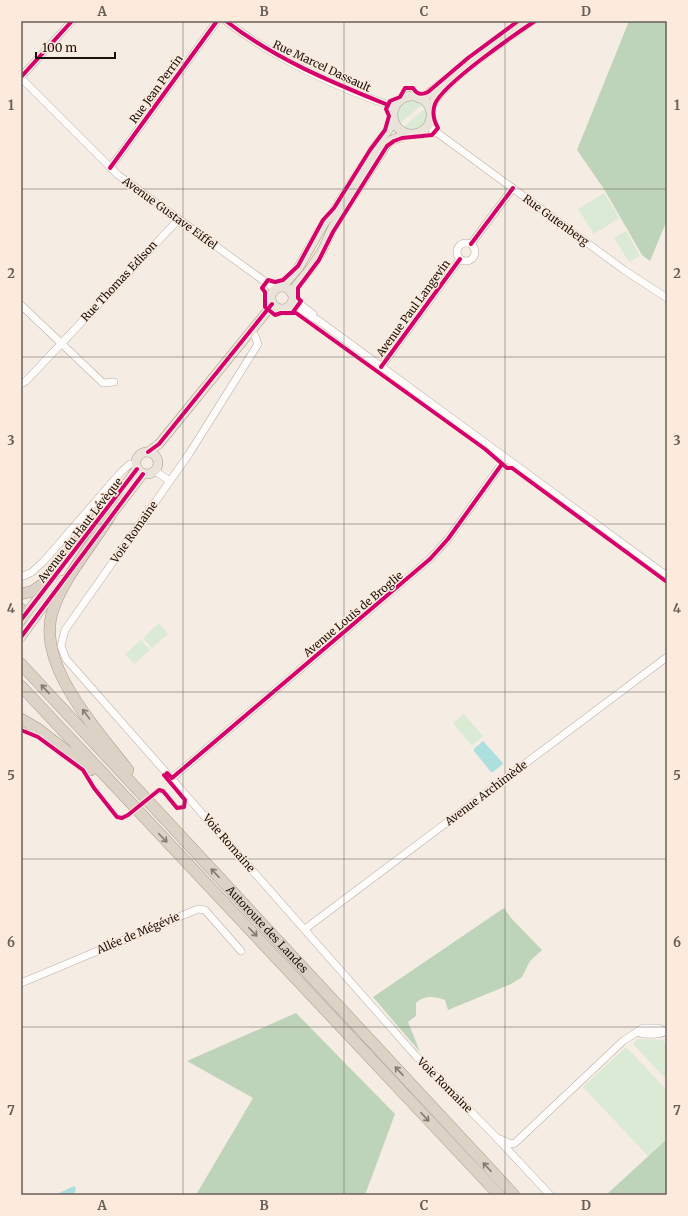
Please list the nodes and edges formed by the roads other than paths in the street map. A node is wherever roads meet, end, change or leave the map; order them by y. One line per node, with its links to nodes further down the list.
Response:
1 (72, 21): 6 (street)
2 (217, 21): 13 (street, Rue Jean Perrin)
3 (226, 21): 8 (street, Rue Marcel Dassault)
4 (522, 21): 7 (main road)
5 (531, 21): 9 (main road)
6 (21, 78): 13 (street, Avenue Gustave Eiffel)
7 (419, 98): 8 (main road); 9 (main road)
8 (395, 108): 10 (main road)
9 (430, 108): 11 (main road)
10 (394, 122): 12 (main road); 18 (main road)
11 (428, 126): 12 (main road); 14 (street, Rue Gutenberg)
12 (408, 134): 20 (main road)
13 (110, 168): 15 (street, Avenue Gustave Eiffel)
14 (513, 188): 16 (street, Avenue Paul Langevin); 19 (street, Rue Gutenberg)
15 (178, 220): 18 (street, Avenue Gustave Eiffel); 24 (street, Rue Thomas Edison)
16 (471, 244): 17 (street, Avenue Paul Langevin); 17 (street, Avenue Paul Langevin)
17 (460, 259): 25 (street, Avenue Paul Langevin)
18 (279, 288): 20 (main road); 22 (main road)
19 (667, 298)
20 (292, 299): 22 (main road); 25 (street)
21 (21, 305): 24 (street)
22 (275, 306): 23 (main road); 28 (main road)
23 (254, 334): 29 (main road); 33 (street, Voie Romaine)
24 (61, 343): 26 (street); 27 (street, Rue Thomas Edison)
25 (381, 367): 30 (street)
26 (114, 382)
27 (21, 384)
28 (148, 452): 29 (main road); 31 (main road)
29 (156, 457): 32 (main road)
30 (506, 458): 36 (street); 46 (street, Avenue Louis de Broglie)
31 (138, 469): 32 (main road); 34 (main road, Avenue du Haut Lévèque); 35 (main road, Avenue du Haut Lévèque); 37 (street)
32 (155, 471): 33 (street)
33 (170, 481): 46 (street, Voie Romaine)
34 (117, 495): 38 (highway); 39 (main road, Avenue du Haut Lévèque)
35 (110, 516): 41 (main road, Avenue du Haut Lévèque); 48 (highway, one-way to 35)
36 (667, 576)
37 (21, 577)
38 (21, 594)
39 (22, 617): 40 (main road)
40 (21, 631)
41 (21, 637)
42 (667, 657): 49 (street, Avenue Archimède)
43 (21, 664): 48 (highway, Autoroute des Landes, one-way to 43)
44 (21, 686): 47 (highway, Autoroute des Landes)
45 (22, 719): 47 (highway)
46 (172, 778): 49 (street, Voie Romaine)
47 (136, 810): 54 (highway, Autoroute des Landes, one-way to 54)
48 (171, 826): 55 (highway, Autoroute des Landes, one-way to 48)
49 (305, 930): 53 (street, Voie Romaine)
50 (241, 951): 51 (street, Allée de Mégévie)
51 (21, 983)
52 (665, 1032): 53 (street)
53 (496, 1137): 56 (street, Voie Romaine)
54 (499, 1195)
55 (514, 1195)
56 (550, 1195)

